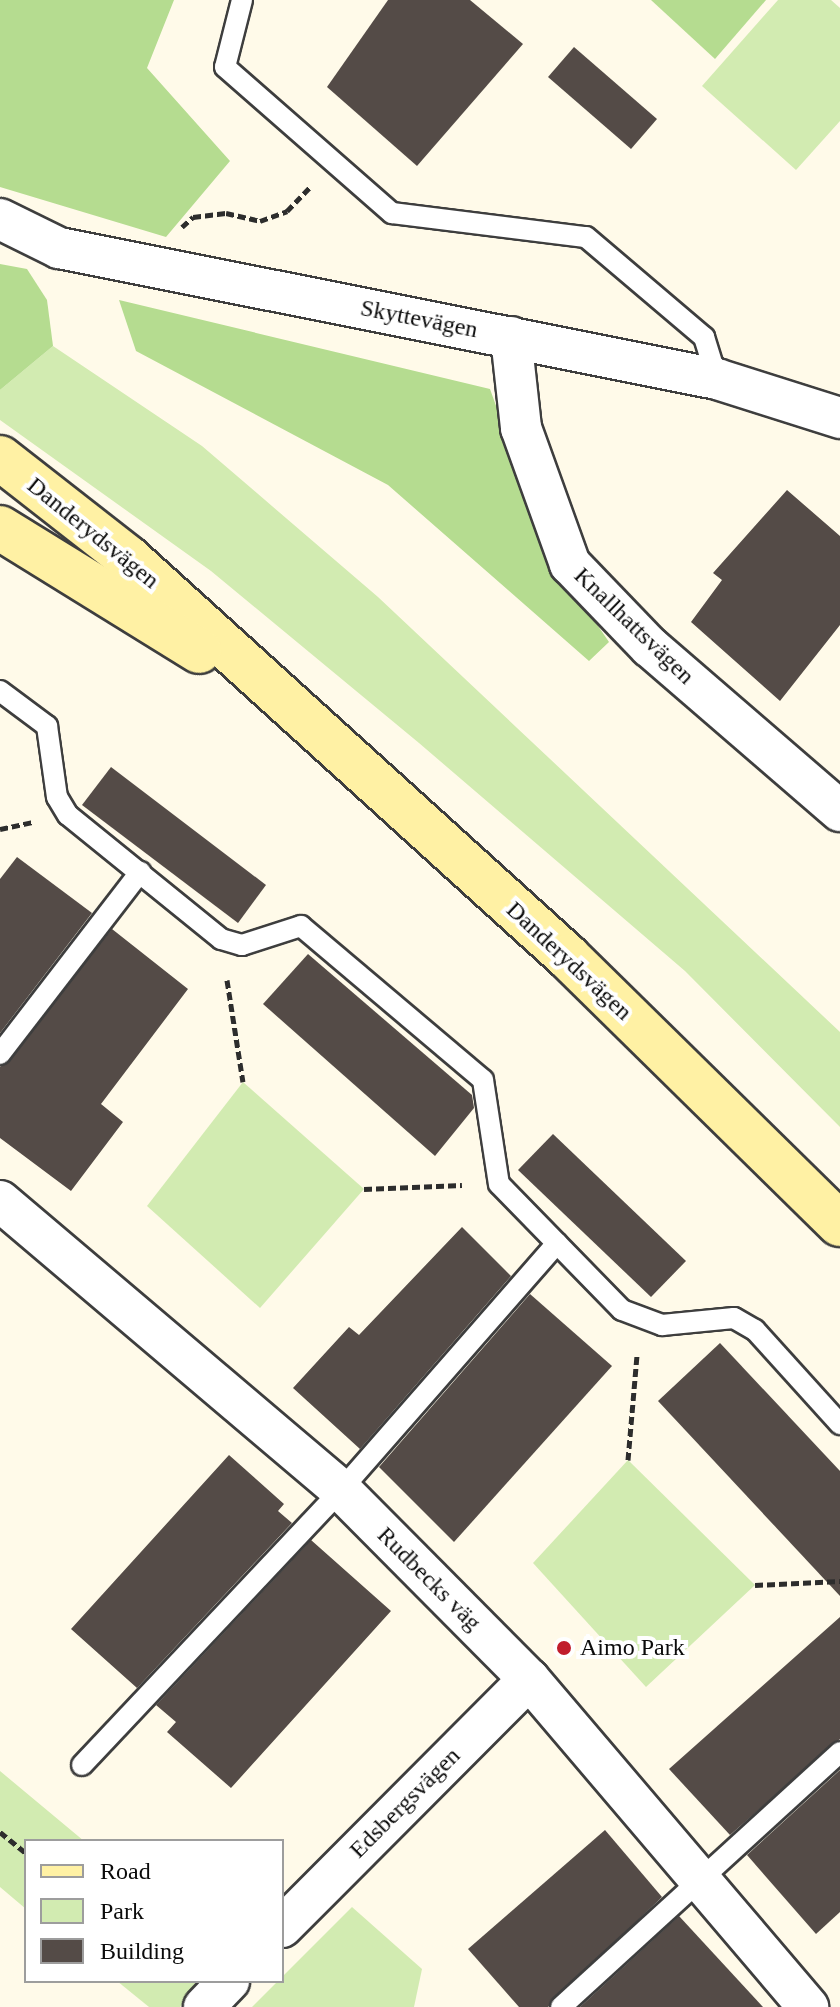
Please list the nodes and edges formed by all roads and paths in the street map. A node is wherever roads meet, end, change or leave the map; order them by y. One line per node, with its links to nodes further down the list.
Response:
1 (242, 0): 2 (lane)
2 (332, 161): 4 (path); 6 (lane)
3 (0, 219): 4 (street, Skyttevägen)
4 (161, 268): 5 (street, Skyttevägen)
5 (511, 337): 6 (street, Skyttevägen); 12 (street, Knallhattsvägen)
6 (717, 379): 7 (street, Skyttevägen)
7 (840, 418)
8 (0, 458): 11 (main road, Danderydsvägen)
9 (0, 528): 11 (main road, Danderydsvägen)
10 (0, 691): 13 (lane)
11 (289, 708): 20 (main road, Danderydsvägen)
12 (840, 811)
13 (140, 872): 14 (lane); 15 (lane)
14 (221, 939): 16 (path); 17 (lane)
15 (0, 1054)
16 (243, 1082)
17 (499, 1184): 18 (path); 21 (lane)
18 (364, 1189)
19 (0, 1201): 25 (street, Rudbecks väg)
20 (840, 1224)
21 (557, 1243): 22 (lane); 25 (lane)
22 (639, 1321): 23 (lane); 24 (path)
23 (840, 1424)
24 (628, 1460)
25 (341, 1490): 28 (street, Rudbecks väg); 30 (lane)
26 (840, 1581): 27 (path)
27 (755, 1585)
28 (529, 1679): 33 (street, Rudbecks väg); 34 (street, Edsbergsvägen)
29 (840, 1752): 33 (lane)
30 (82, 1765)
31 (0, 1832): 32 (path)
32 (24, 1851)
33 (701, 1879): 37 (lane); 38 (street, Rudbecks väg)
34 (284, 1925)
35 (227, 1983): 36 (street)
36 (204, 2007)
37 (561, 2007)
38 (808, 2007)

